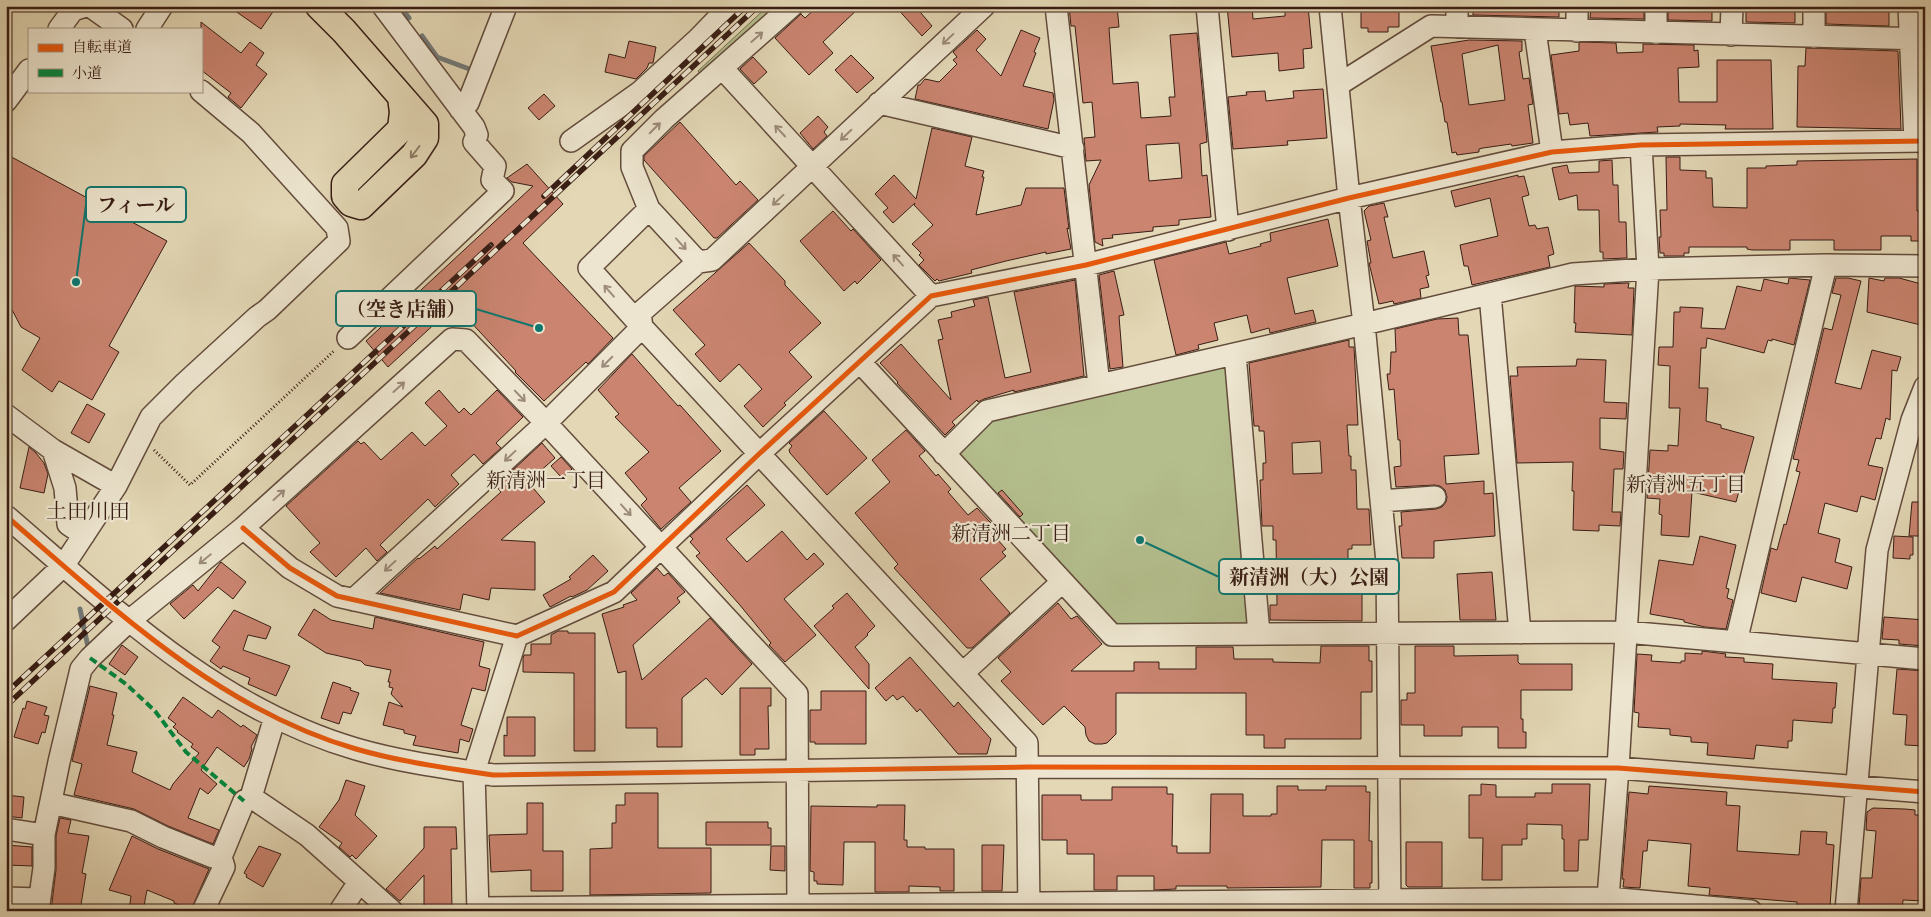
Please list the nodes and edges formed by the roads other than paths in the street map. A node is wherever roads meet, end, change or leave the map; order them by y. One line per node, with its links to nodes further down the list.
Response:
1 (88, 6): 19 (street); 20 (street)
2 (162, 6): 21 (street)
3 (319, 6): 33 (main road)
4 (384, 6): 36 (street)
5 (506, 6): 36 (street)
6 (711, 6): 26 (street)
7 (730, 6): 26 (street)
8 (792, 6): 29 (street, one-way to 8)
9 (984, 6): 35 (street, one-way to 35)
10 (1056, 6): 40 (street)
11 (1208, 6): 45 (street)
12 (1330, 6): 31 (street)
13 (1577, 6): 23 (street)
14 (1656, 6): 24 (street)
15 (1732, 6): 25 (street)
16 (1814, 6): 27 (street)
17 (1909, 6): 28 (street)
18 (1457, 17): 22 (street); 31 (street)
19 (60, 28)
20 (121, 28)
21 (148, 28)
22 (1535, 30): 23 (street); 41 (street)
23 (1577, 31): 24 (street)
24 (1656, 33): 25 (street)
25 (1732, 35): 27 (street)
26 (700, 37): 37 (street)
27 (1814, 37): 28 (street)
28 (1917, 39): 38 (street)
29 (722, 68): 42 (street, one-way to 29); 44 (street, one-way to 29)
30 (28, 71): 34 (street)
31 (1338, 85): 43 (street)
32 (201, 92): 65 (street)
33 (401, 98)
34 (6, 101)
35 (879, 104): 40 (street); 42 (street, one-way to 42)
36 (460, 109): 55 (street)
37 (571, 141)
38 (1920, 141): 39 (street)
39 (1641, 145): 41 (street); 50 (street)
40 (1073, 148): 47 (street)
41 (1552, 152): 43 (street)
42 (813, 166): 46 (street, one-way to 46); 52 (street, one-way to 42)
43 (1348, 198): 45 (street); 53 (street)
44 (649, 209): 46 (street, one-way to 46); 54 (street, one-way to 44)
45 (1228, 230): 47 (street)
46 (698, 262): 54 (street)
47 (1086, 265): 52 (street); 58 (street)
48 (1826, 265): 49 (street); 50 (street); 82 (street)
49 (1925, 266)
50 (1648, 270): 51 (street); 77 (street)
51 (1490, 294): 53 (street); 79 (street)
52 (931, 296): 57 (street)
53 (1364, 324): 56 (street); 67 (street)
54 (642, 327): 61 (street, one-way to 61); 63 (street)
55 (348, 338)
56 (1235, 354): 58 (street); 80 (street)
57 (860, 362): 63 (street); 64 (street)
58 (1099, 385): 64 (street)
59 (1925, 387): 83 (street)
60 (6, 415): 62 (street)
61 (546, 423): 69 (street, one-way to 61); 71 (street, one-way to 71); 74 (street, one-way to 74)
62 (53, 450): 65 (street); 70 (street)
63 (759, 454): 71 (street); 85 (street)
64 (944, 454): 73 (street)
65 (116, 486): 70 (street)
66 (1435, 497): 67 (street)
67 (1381, 501): 78 (street)
68 (6, 516): 72 (street)
69 (243, 528): 74 (street); 76 (street, one-way to 76)
70 (84, 535): 72 (street)
71 (660, 548): 81 (street); 91 (street)
72 (64, 565): 75 (street); 76 (street)
73 (1062, 582): 80 (street); 85 (street)
74 (353, 600): 81 (street)
75 (6, 620)
76 (129, 621): 86 (street); 95 (street)
77 (1626, 632): 79 (street); 82 (street); 89 (street)
78 (1389, 633): 79 (street); 80 (street); 88 (street)
79 (1520, 633)
80 (1259, 634)
81 (517, 636): 90 (street)
82 (1736, 642): 83 (street)
83 (1868, 654): 84 (street); 92 (street)
84 (1925, 659)
85 (963, 673): 87 (street)
86 (275, 717): 90 (street); 94 (street)
87 (1028, 767): 88 (street); 91 (street); 105 (street)
88 (1389, 768): 89 (street); 104 (street)
89 (1618, 768): 92 (street); 101 (street)
90 (474, 772): 91 (street); 109 (street)
91 (797, 772): 107 (street)
92 (1858, 786): 93 (street); 117 (street)
93 (1925, 792)
94 (251, 797): 98 (street); 99 (street)
95 (51, 803): 97 (street); 98 (street)
96 (6, 829): 97 (street)
97 (44, 834): 102 (street)
98 (220, 857): 113 (street)
99 (360, 882): 114 (street); 115 (street)
100 (6, 898): 102 (street)
101 (1608, 904): 104 (street); 112 (street)
102 (39, 905)
103 (1301, 906): 104 (street); 106 (street)
104 (1390, 906)
105 (1029, 907): 106 (street); 108 (street)
106 (1175, 907)
107 (798, 908): 108 (street); 110 (street)
108 (905, 908)
109 (478, 909): 111 (street)
110 (674, 909): 111 (street)
111 (543, 910)
112 (1728, 910): 116 (street)
113 (203, 911)
114 (340, 911)
115 (392, 911)
116 (1751, 911)
117 (1846, 911)

